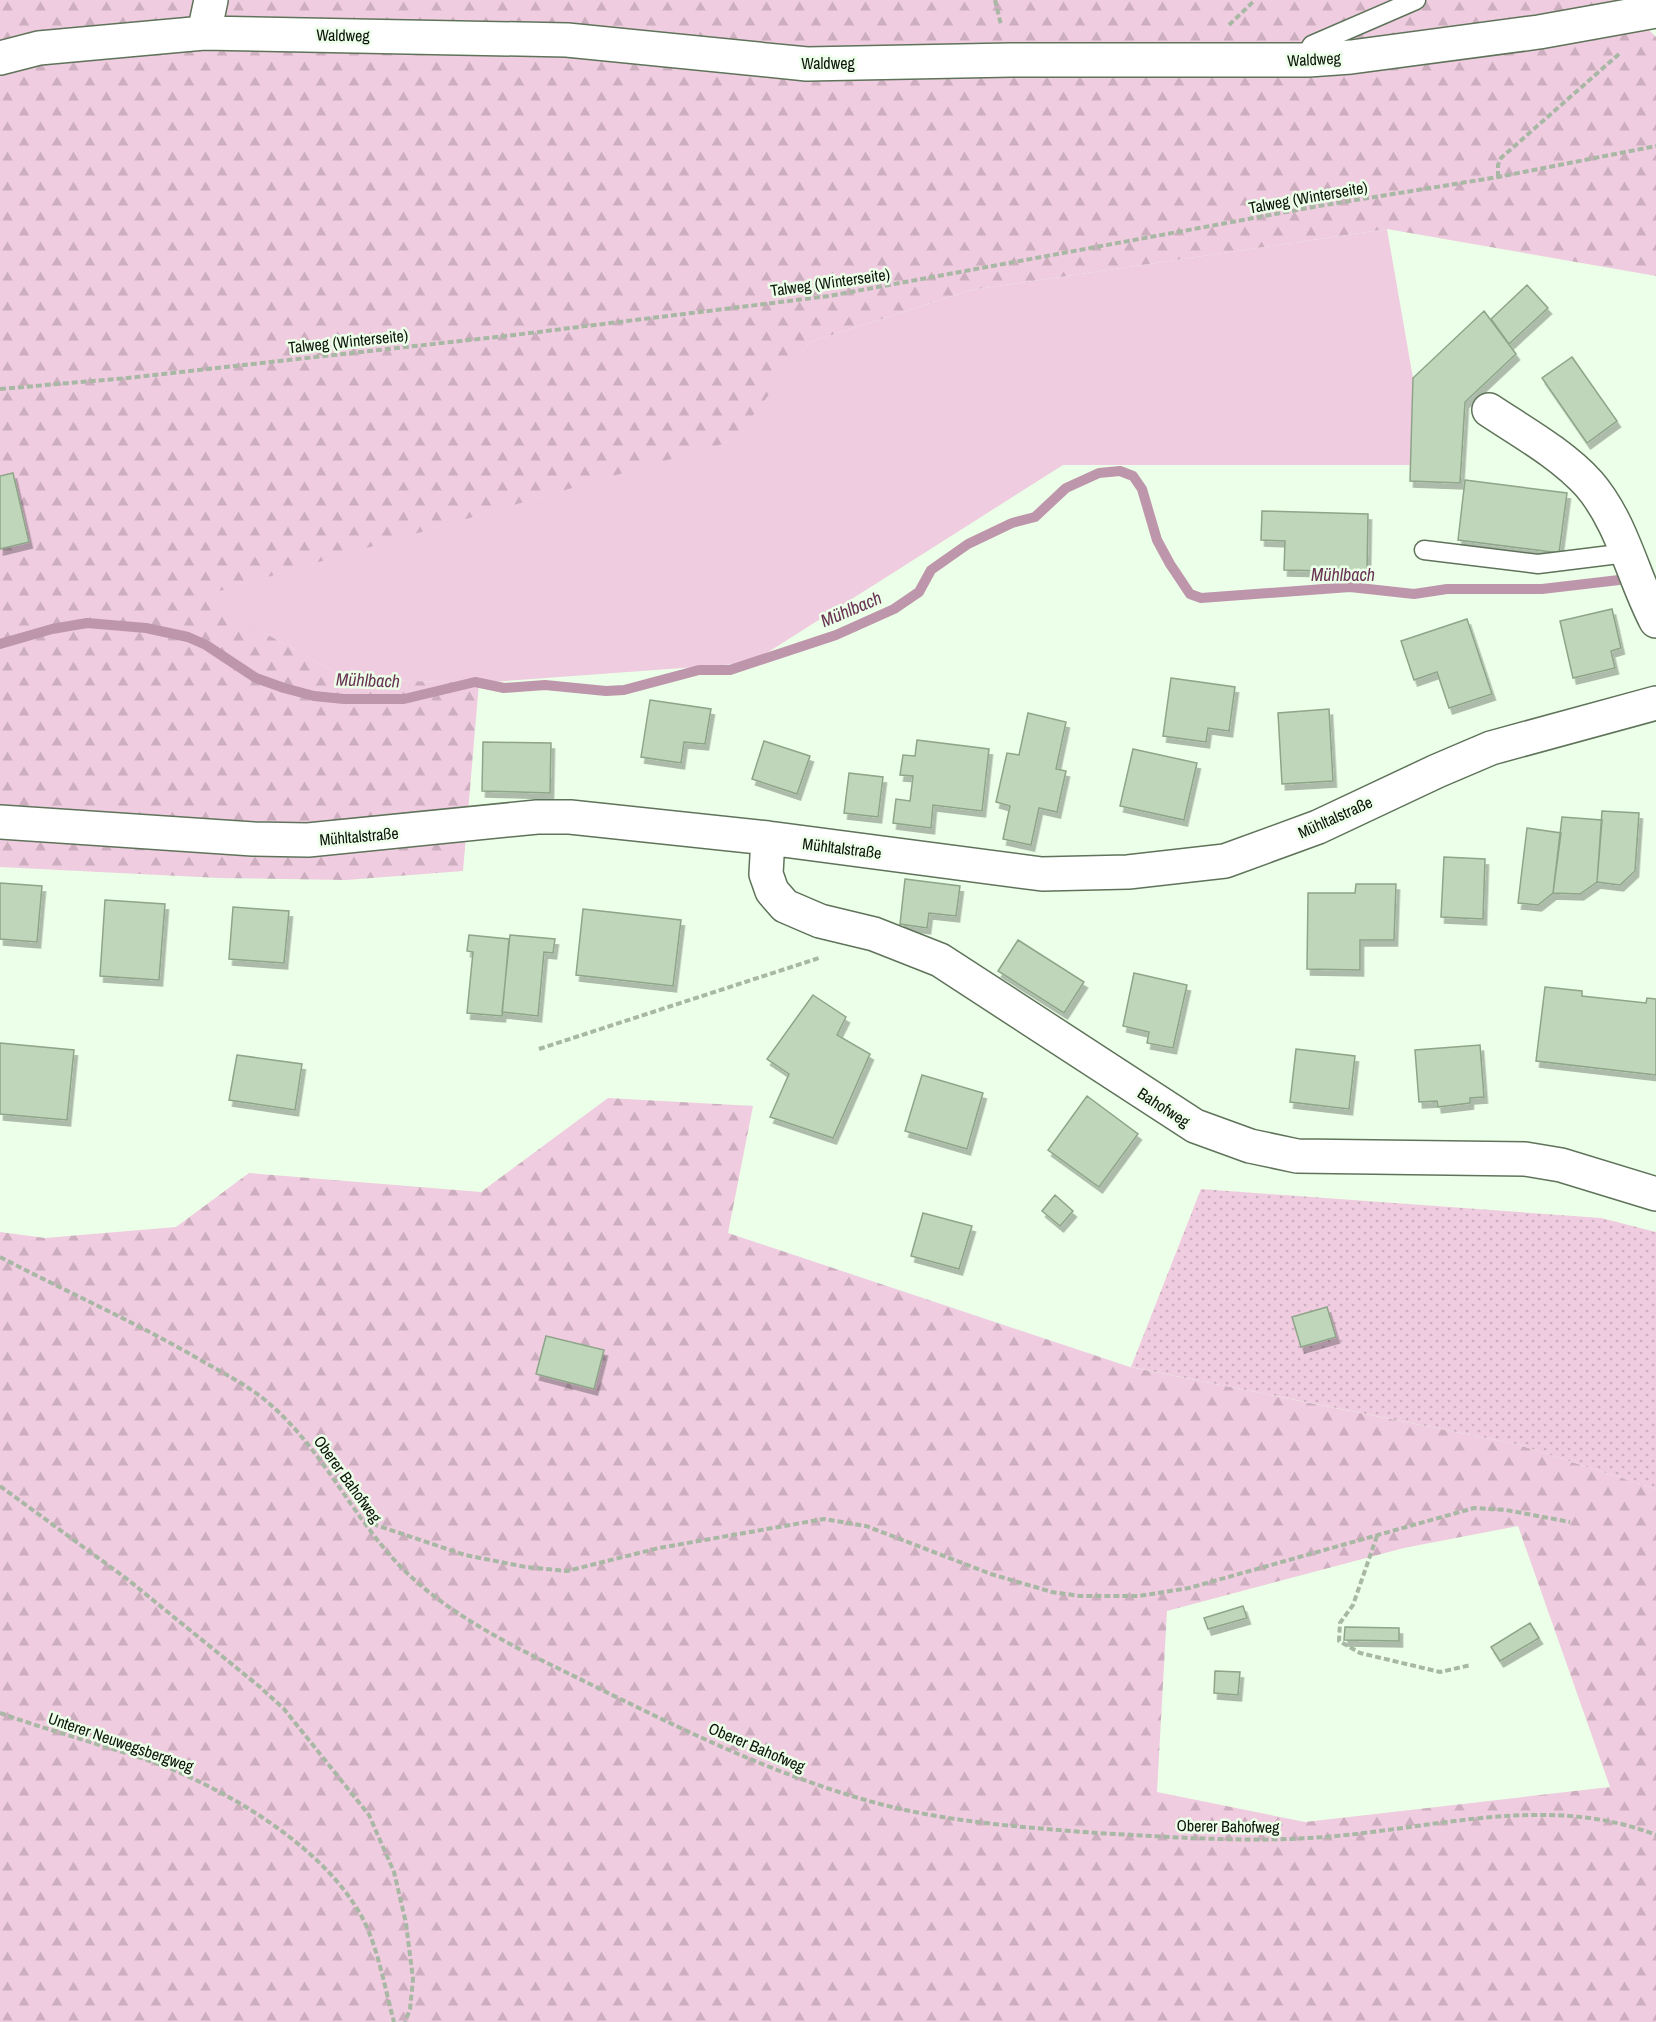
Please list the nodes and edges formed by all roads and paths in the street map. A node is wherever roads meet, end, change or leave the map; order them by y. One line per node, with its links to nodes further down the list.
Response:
1 (211, 0): 4 (street)
2 (1416, 0): 6 (lane)
3 (1647, 12): 6 (street, Waldweg); 8 (path)
4 (204, 33): 5 (street, Waldweg); 6 (street, Waldweg)
5 (0, 58)
6 (1308, 60)
7 (1656, 146): 8 (path, Talweg (Winterseite))
8 (1498, 177): 9 (path, Talweg (Winterseite))
9 (0, 389)
10 (1489, 410): 12 (street)
11 (1424, 550): 12 (lane)
12 (1627, 553): 13 (street)
13 (1656, 621)
14 (1656, 703): 16 (street, Mühltalstraße)
15 (0, 822): 16 (street, Mühltalstraße)
16 (768, 838): 19 (street, Bahofweg)
17 (822, 957): 18 (path)
18 (539, 1049)
19 (1656, 1194)
20 (0, 1257): 22 (path, Oberer Bahofweg)
21 (0, 1486): 29 (path)
22 (363, 1521): 24 (path); 27 (path, Oberer Bahofweg)
23 (1570, 1522): 24 (path)
24 (1378, 1536): 25 (path)
25 (1471, 1665)
26 (0, 1713): 28 (path, Unterer Neuwegsbergweg)
27 (1656, 1835)
28 (394, 2022)
29 (405, 2022)

